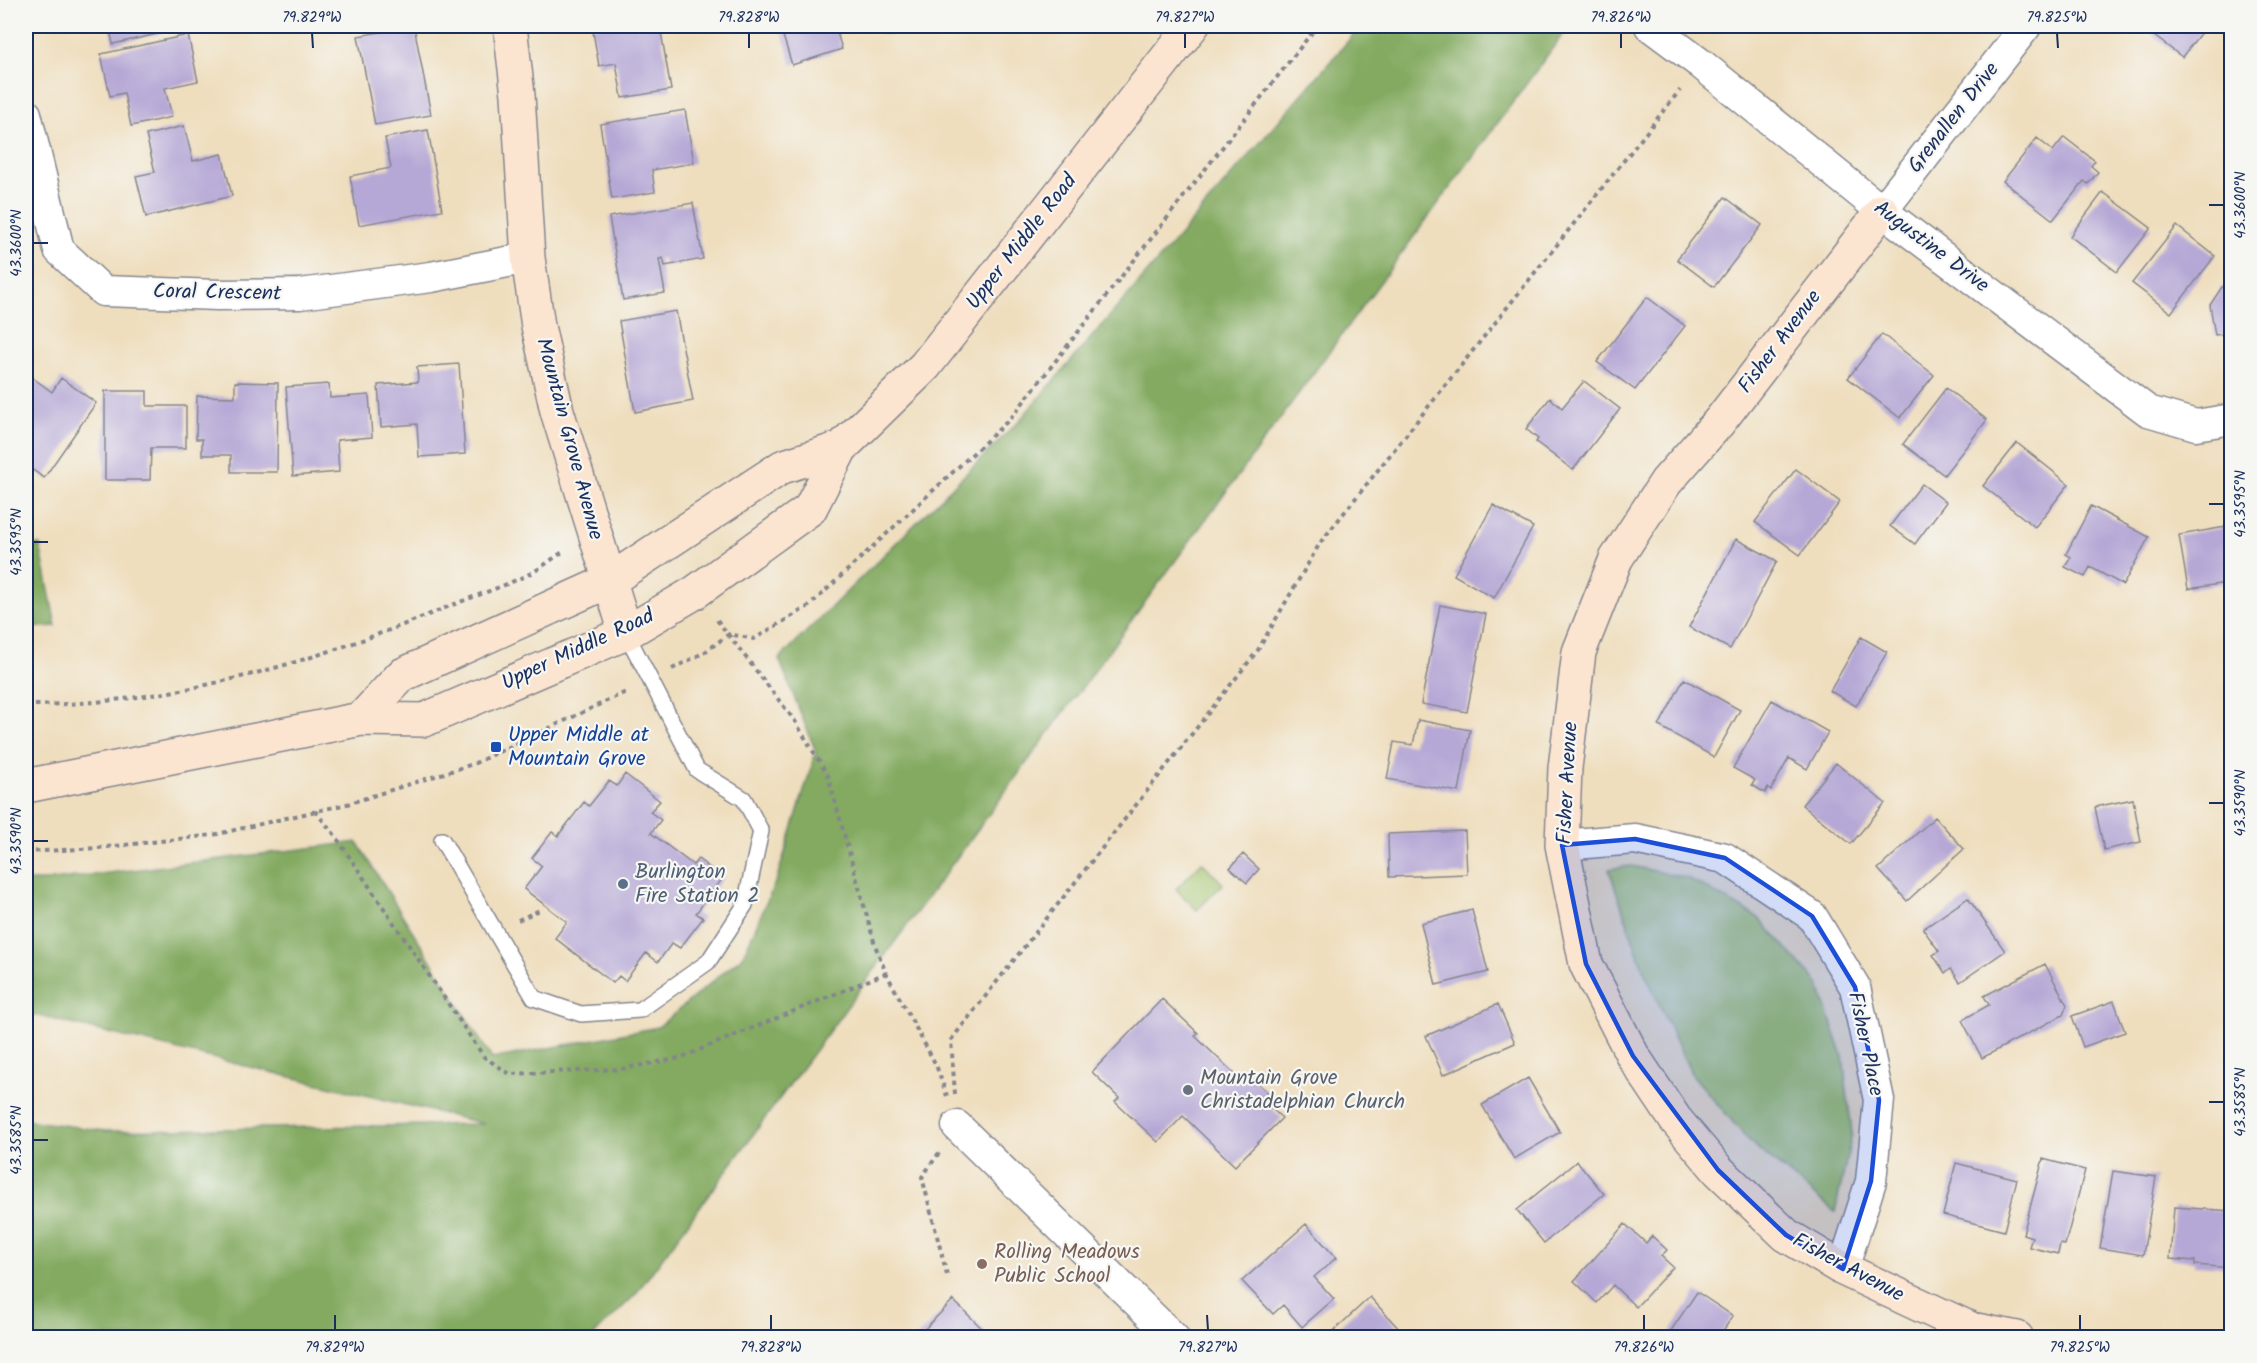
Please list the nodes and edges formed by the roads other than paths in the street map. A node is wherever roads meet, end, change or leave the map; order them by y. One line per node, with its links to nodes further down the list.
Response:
1 (510, 26): 7 (street, Mountain Grove Avenue)
2 (1192, 26): 9 (street, Upper Middle Road)
3 (1650, 26): 6 (street, Augustine Drive)
4 (2026, 26): 6 (street, Grenallen Drive)
5 (26, 114): 7 (street, Coral Crescent)
6 (1882, 211): 8 (street, Augustine Drive); 15 (street, Fisher Avenue)
7 (528, 258): 10 (street, Mountain Grove Avenue)
8 (2232, 419)
9 (841, 448): 10 (street, Upper Middle Road); 11 (street, Upper Middle Road)
10 (609, 581): 11 (street, Mountain Grove Avenue); 12 (street, Upper Middle Road)
11 (626, 633): 12 (street, Upper Middle Road); 14 (lane)
12 (361, 719): 13 (street, Upper Middle Road)
13 (26, 786)
14 (442, 840)
15 (1562, 845): 17 (street, Fisher Avenue); 17 (street, Fisher Place)
16 (957, 1126): 18 (street)
17 (1843, 1269): 19 (street, Fisher Avenue)
18 (1174, 1338)
19 (2017, 1338)

